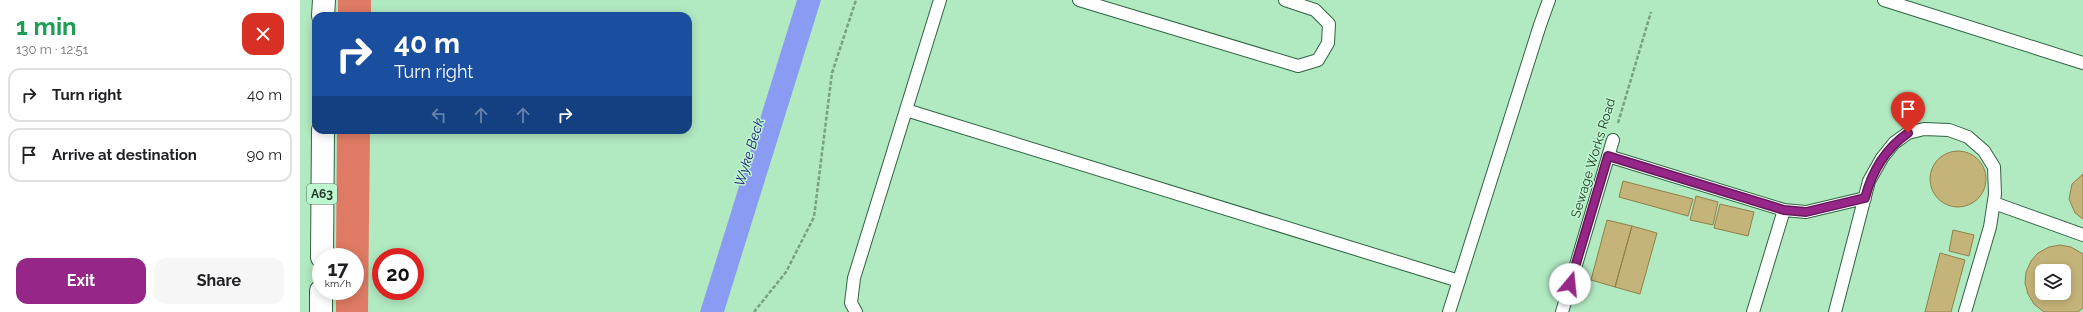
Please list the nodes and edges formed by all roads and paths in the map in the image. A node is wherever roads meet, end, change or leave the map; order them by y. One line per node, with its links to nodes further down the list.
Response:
1 (324, 0): 8 (highway)
2 (856, 0): 23 (path)
3 (940, 0): 11 (lane)
4 (1079, 0): 5 (lane)
5 (1285, 0)
6 (1549, 0): 20 (lane)
7 (1884, 0): 10 (lane)
8 (323, 12)
9 (1651, 12): 13 (path, Sewage Works Road)
10 (2083, 63)
11 (906, 110): 20 (lane); 24 (lane)
12 (323, 134): 19 (highway, A63)
13 (1613, 140): 14 (lane, Sewage Works Road)
14 (1608, 156): 17 (lane); 26 (lane, Sewage Works Road)
15 (1865, 198): 16 (lane); 17 (lane); 28 (lane)
16 (1994, 203): 18 (lane); 29 (lane)
17 (1784, 210): 27 (lane)
18 (2083, 235)
19 (322, 248)
20 (1459, 281): 25 (lane)
21 (321, 300): 22 (highway)
22 (321, 312)
23 (754, 312)
24 (856, 312)
25 (1449, 312)
26 (1562, 312)
27 (1753, 312)
28 (1835, 312)
29 (1965, 312)

